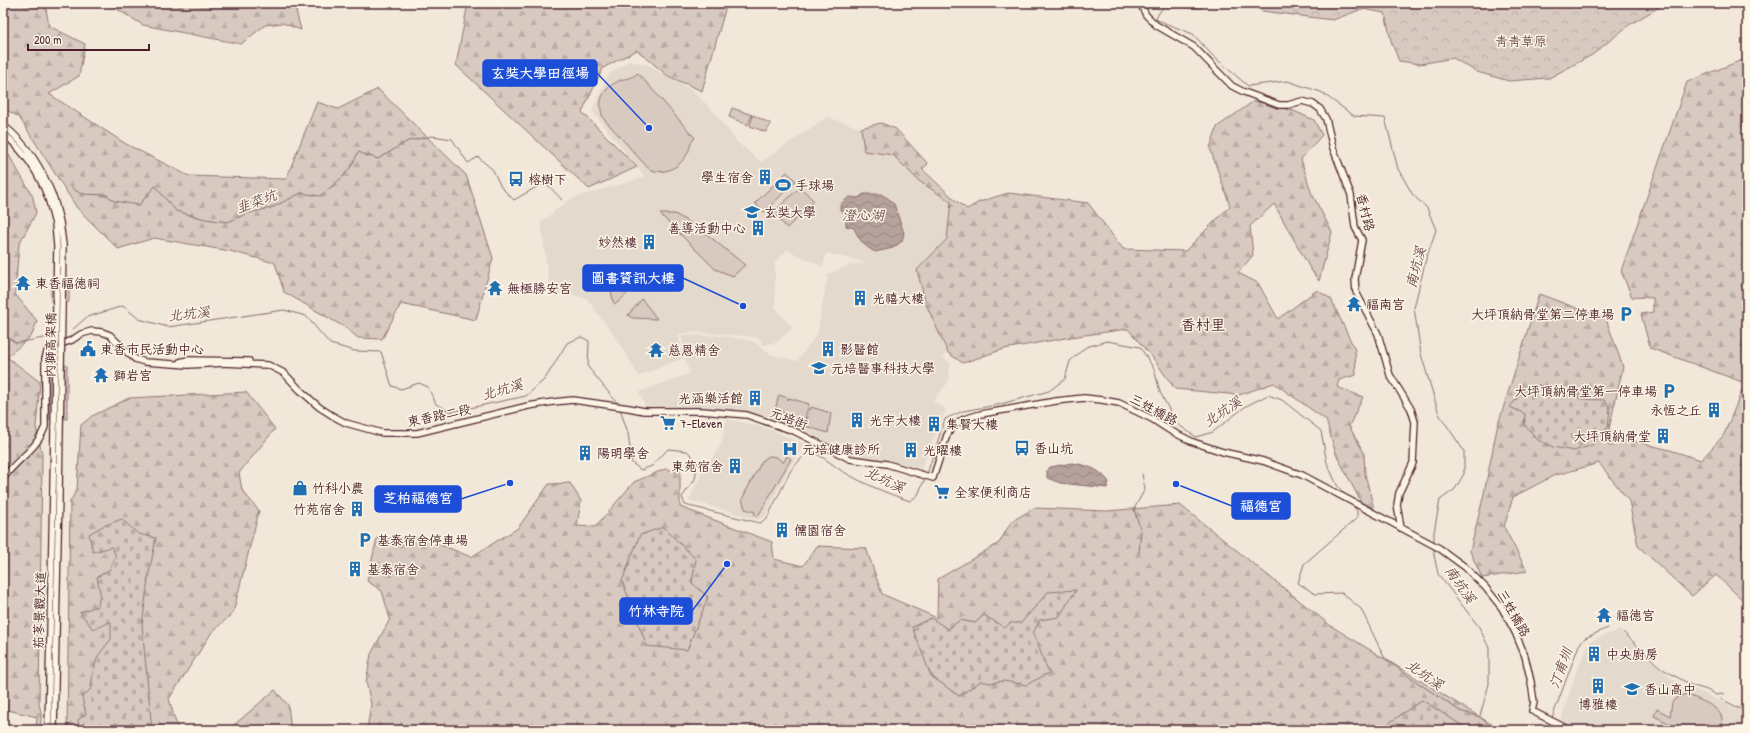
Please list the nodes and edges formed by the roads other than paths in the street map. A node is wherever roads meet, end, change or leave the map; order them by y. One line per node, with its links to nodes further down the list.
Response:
1 (1140, 3): 9 (street, 香村路)
2 (3, 125): 4 (street)
3 (3, 133): 4 (street)
4 (51, 200): 8 (street, 內獅高架橋, bridge)
5 (644, 411): 6 (street, 元培街); 7 (street, 東香路二段)
6 (931, 477): 9 (street, 三姓橋路)
7 (3, 478)
8 (56, 491): 10 (street, 茄苳景觀大道); 11 (street, 茄苳景觀大道)
9 (1401, 528): 12 (street, 三姓橋路)
10 (48, 730)
11 (54, 730)
12 (1570, 730)

